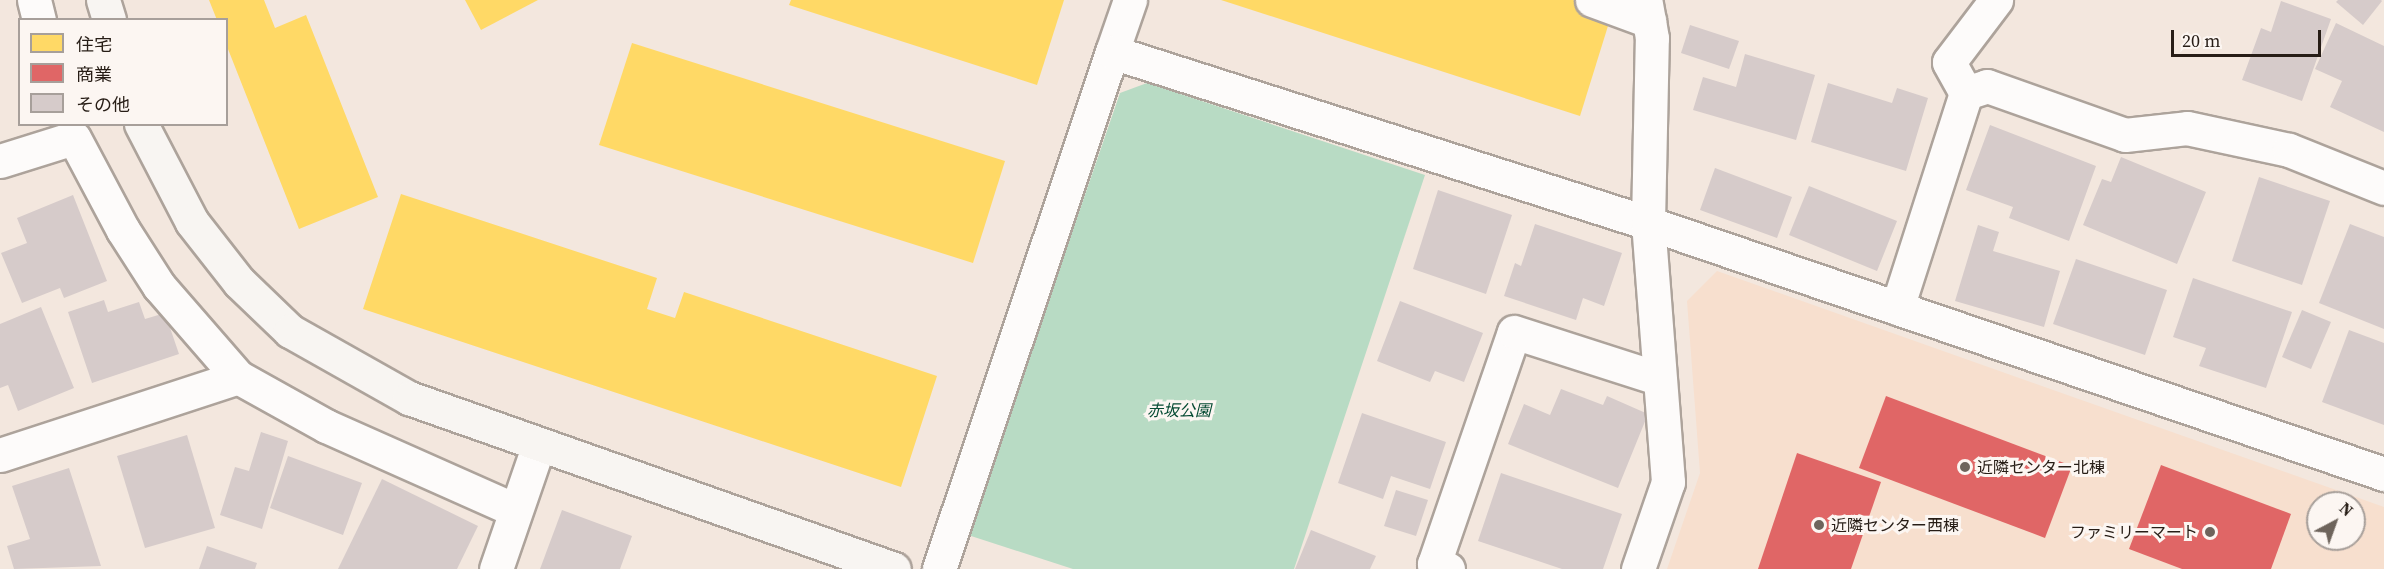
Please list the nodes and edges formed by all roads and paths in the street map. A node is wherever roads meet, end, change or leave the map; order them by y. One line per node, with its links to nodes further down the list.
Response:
1 (34, 0): 7 (street)
2 (103, 0): 8 (street)
3 (1130, 0): 9 (street)
4 (1592, 0): 6 (street)
5 (1996, 0): 10 (street)
6 (1647, 10): 15 (street)
7 (38, 18)
8 (108, 18)
9 (1112, 52): 15 (street); 25 (street)
10 (1966, 93): 14 (street); 16 (street)
11 (142, 126): 19 (street)
12 (72, 131): 13 (street); 17 (street)
13 (0, 161)
14 (2384, 188)
15 (1648, 223): 16 (street); 18 (street)
16 (1897, 308): 21 (street)
17 (238, 377): 20 (street); 22 (street)
18 (1658, 378): 26 (street); 27 (street)
19 (539, 444): 22 (street); 24 (street)
20 (0, 455)
21 (2384, 474)
22 (515, 510): 23 (street)
23 (496, 569)
24 (894, 569)
25 (939, 569)
26 (1448, 569)
27 (1638, 569)

